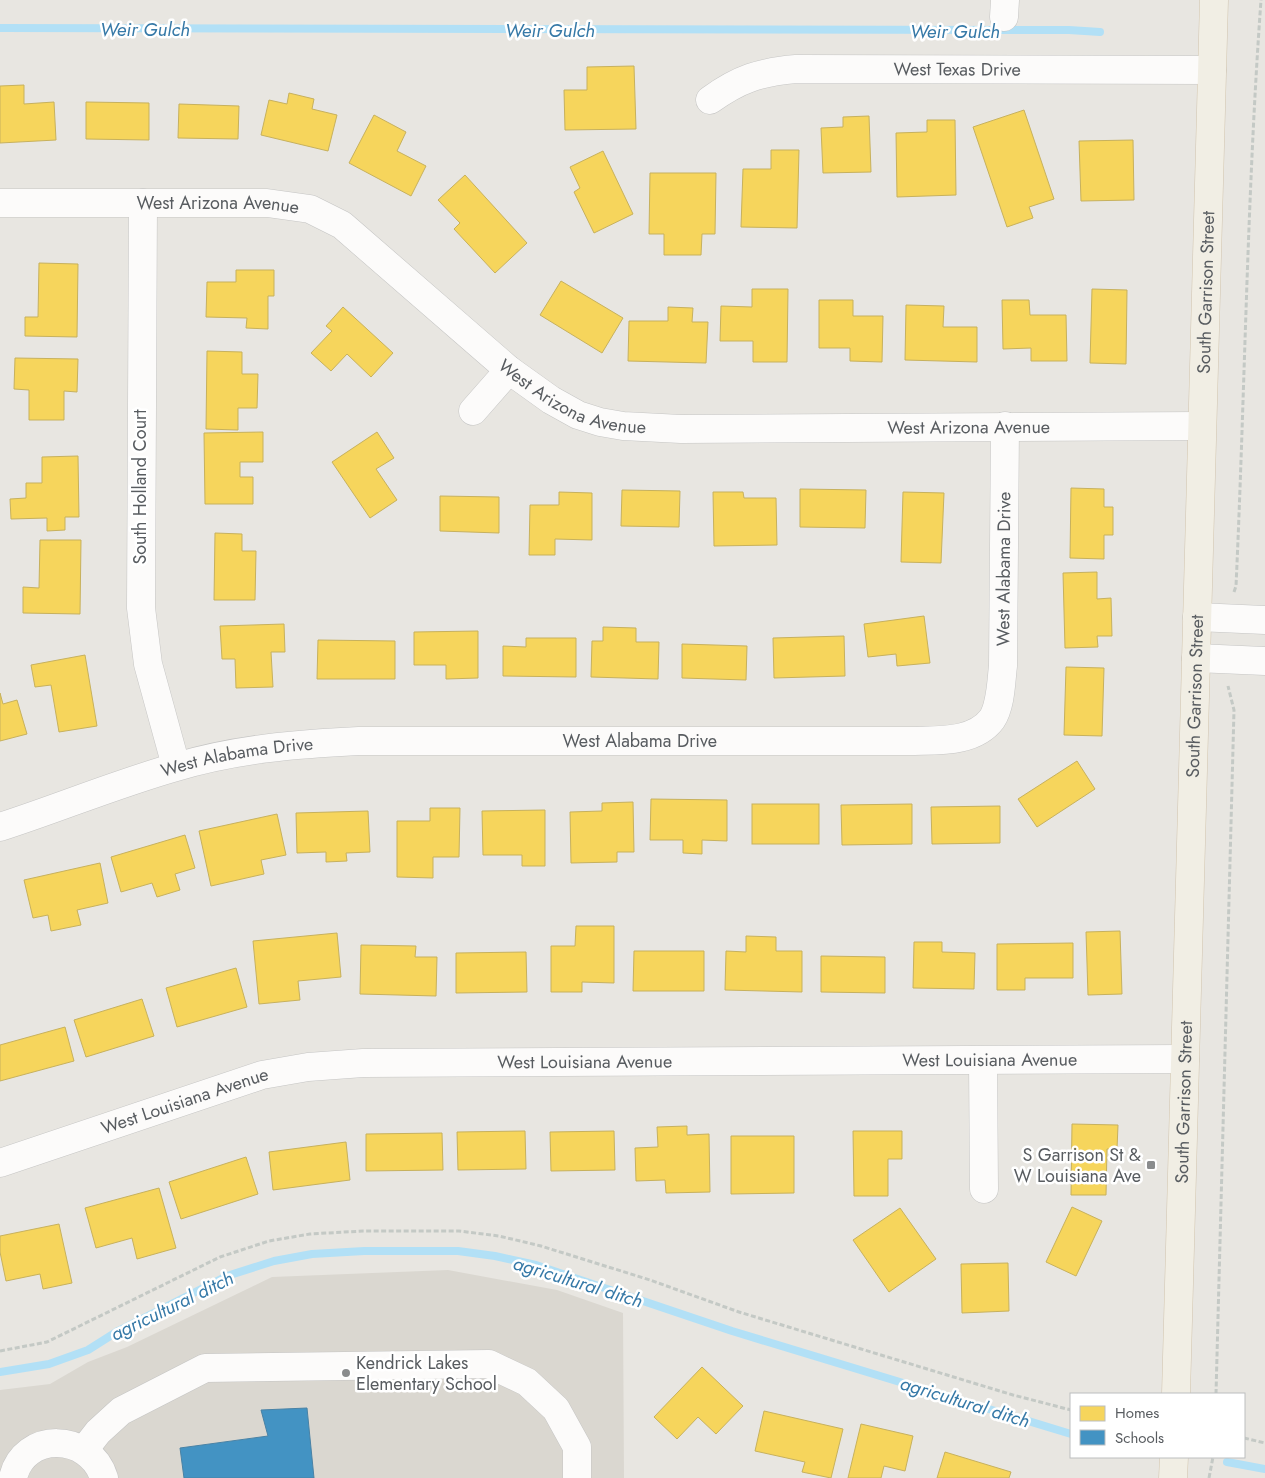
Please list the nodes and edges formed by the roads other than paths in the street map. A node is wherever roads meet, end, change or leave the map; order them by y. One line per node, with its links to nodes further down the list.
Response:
1 (1214, 0): 2 (main road, South Garrison Street)
2 (1212, 70): 3 (street, West Texas Drive); 9 (main road, South Garrison Street)
3 (710, 100)
4 (0, 203): 5 (street, West Arizona Avenue)
5 (142, 203): 6 (street, West Arizona Avenue); 14 (street, South Holland Court)
6 (509, 370): 7 (street); 8 (street, West Arizona Avenue)
7 (473, 411)
8 (1006, 426): 9 (street, West Arizona Avenue); 14 (street, West Alabama Drive)
9 (1201, 426): 10 (main road, South Garrison Street)
10 (1197, 617): 11 (street); 12 (main road, South Garrison Street)
11 (1265, 620)
12 (1196, 658): 13 (street); 16 (main road, South Garrison Street)
13 (1265, 661)
14 (176, 766): 15 (street, West Alabama Drive)
15 (0, 826)
16 (1185, 1060): 17 (street, West Louisiana Avenue); 20 (main road, South Garrison Street)
17 (983, 1061): 18 (street, West Louisiana Avenue); 19 (street)
18 (0, 1163)
19 (984, 1189)
20 (1176, 1393)
21 (84, 1450): 23 (street); 24 (street); 25 (street)
22 (1174, 1458): 26 (main road)
23 (14, 1478)
24 (104, 1478)
25 (577, 1478)
26 (1173, 1478)

